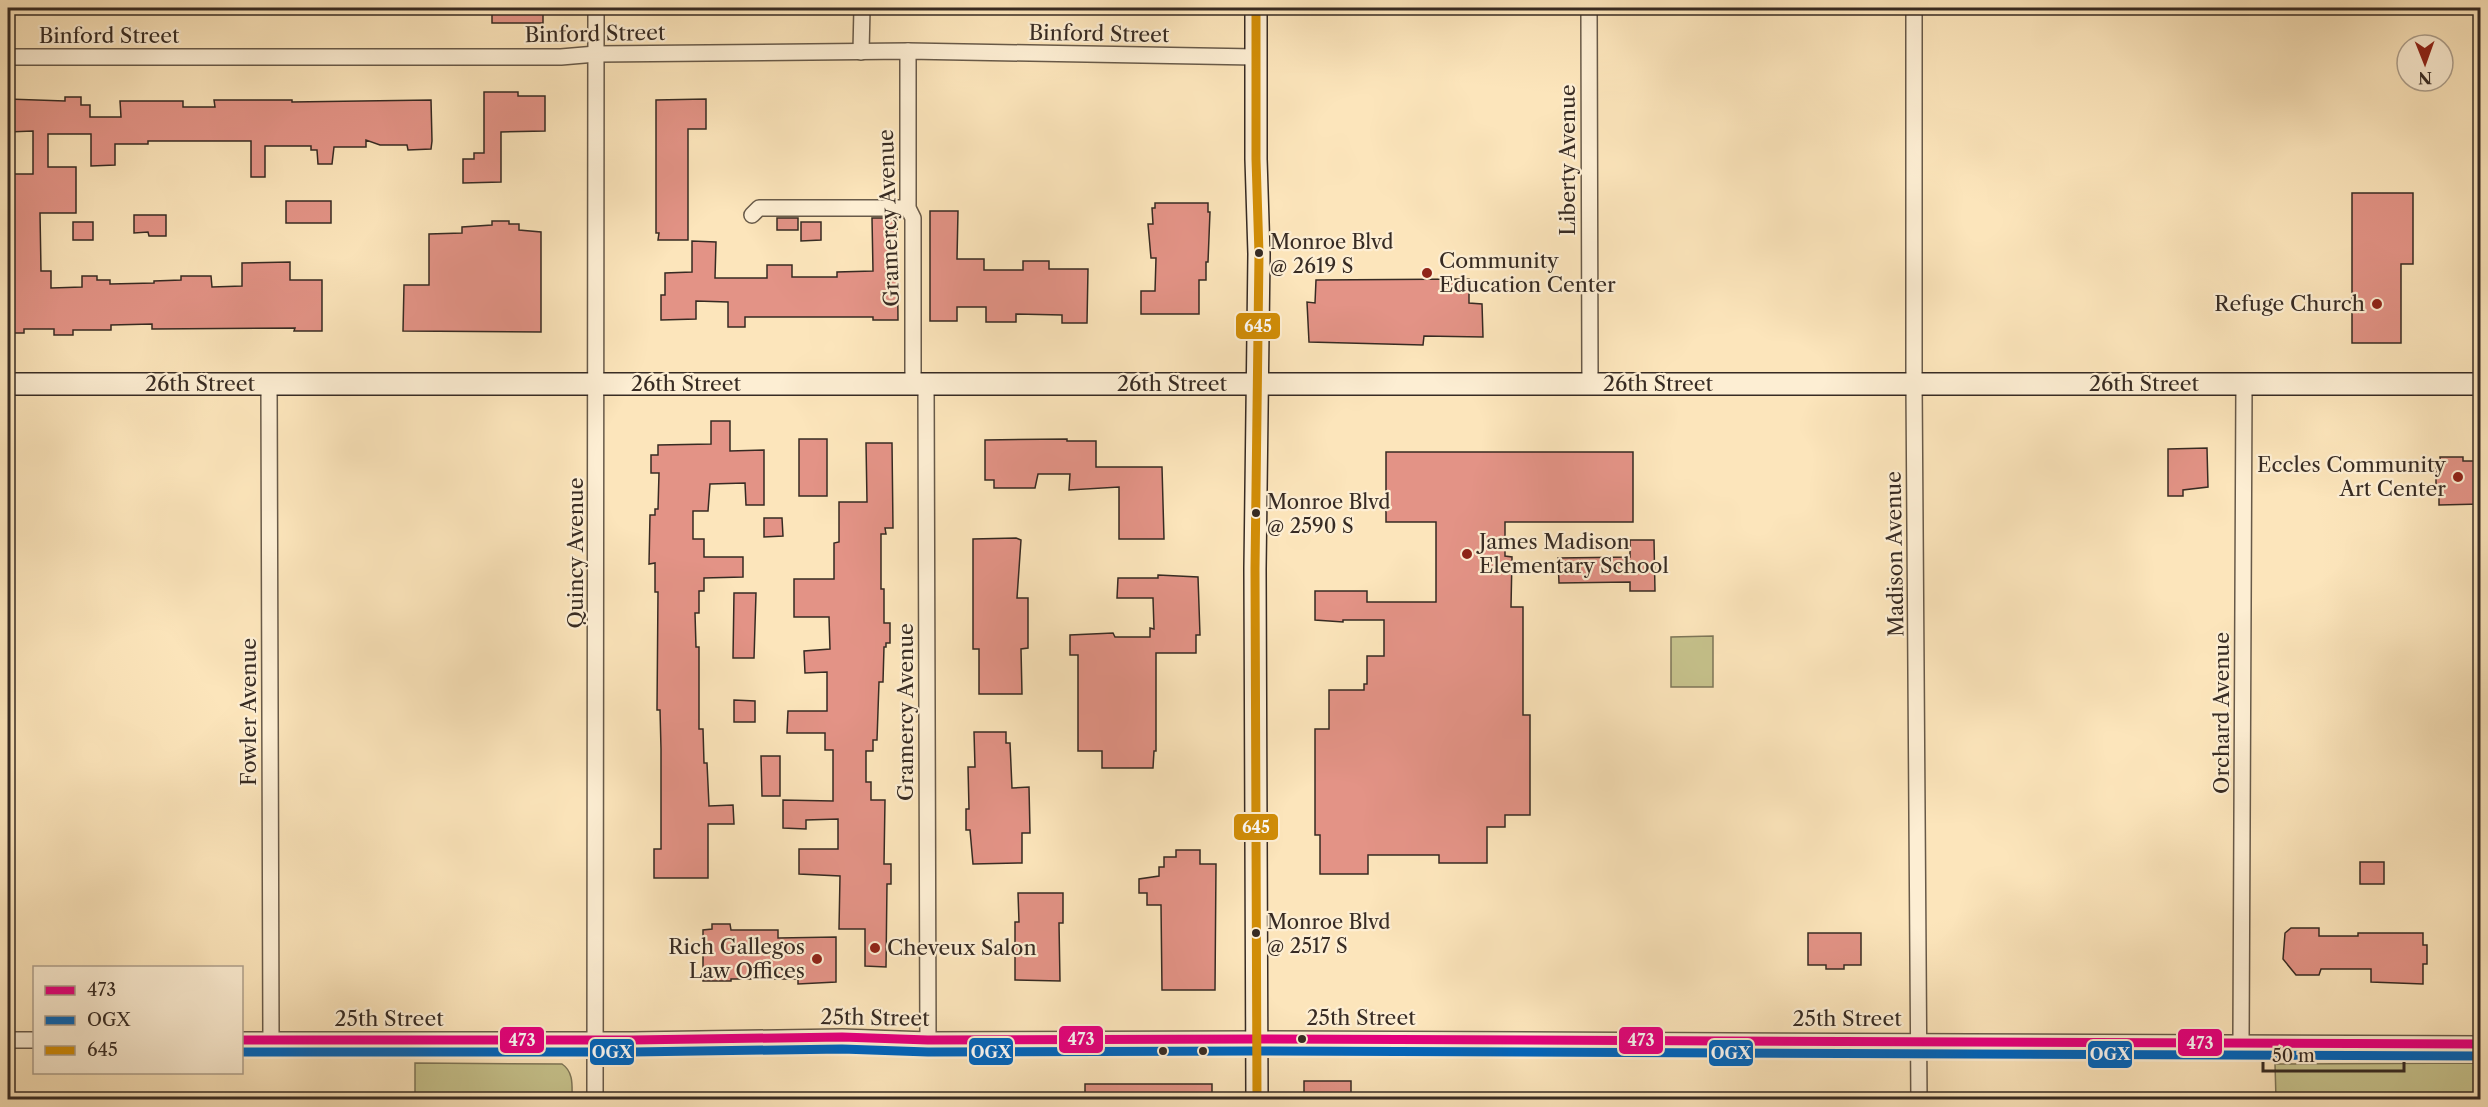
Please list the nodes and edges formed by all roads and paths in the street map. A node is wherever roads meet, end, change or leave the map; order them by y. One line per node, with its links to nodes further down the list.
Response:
1 (596, 8): 8 (street, Quincy Avenue)
2 (862, 8): 7 (street)
3 (1256, 8): 10 (street)
4 (1589, 8): 18 (street, Liberty Avenue)
5 (1914, 8): 19 (street, Madison Avenue)
6 (908, 51): 7 (street, Binford Street); 10 (street, Binford Street); 11 (street, Gramercy Avenue)
7 (861, 52): 8 (street, Binford Street)
8 (596, 54): 9 (street, Binford Street); 15 (street, Quincy Avenue)
9 (8, 57)
10 (1255, 57): 17 (street)
11 (908, 208): 12 (street); 16 (street, Gramercy Avenue)
12 (752, 215)
13 (8, 384): 14 (street, 26th Street)
14 (268, 384): 15 (street, 26th Street); 26 (street, Fowler Avenue)
15 (597, 384): 16 (street, 26th Street); 27 (street, Quincy Avenue)
16 (919, 384): 17 (street, 26th Street); 28 (street, Gramercy Avenue)
17 (1259, 384): 18 (street, 26th Street); 22 (street)
18 (1590, 384): 19 (street, 26th Street)
19 (1914, 384): 20 (street, 26th Street); 29 (street, Madison Avenue)
20 (2244, 384): 21 (street, 26th Street); 30 (street, Orchard Avenue)
21 (2481, 384)
22 (1257, 1039): 28 (street, 25th Street); 29 (street, 25th Street); 33 (street)
23 (8, 1040): 24 (street)
24 (33, 1040)
25 (243, 1040): 26 (street, 25th Street)
26 (270, 1040): 27 (street, 25th Street)
27 (595, 1040): 28 (street, 25th Street); 32 (street, Quincy Avenue)
28 (928, 1040)
29 (1920, 1041): 30 (street, 25th Street); 34 (street, Madison Avenue)
30 (2241, 1042): 31 (street, 25th Street)
31 (2481, 1044)
32 (595, 1100)
33 (1257, 1100)
34 (1919, 1100)

